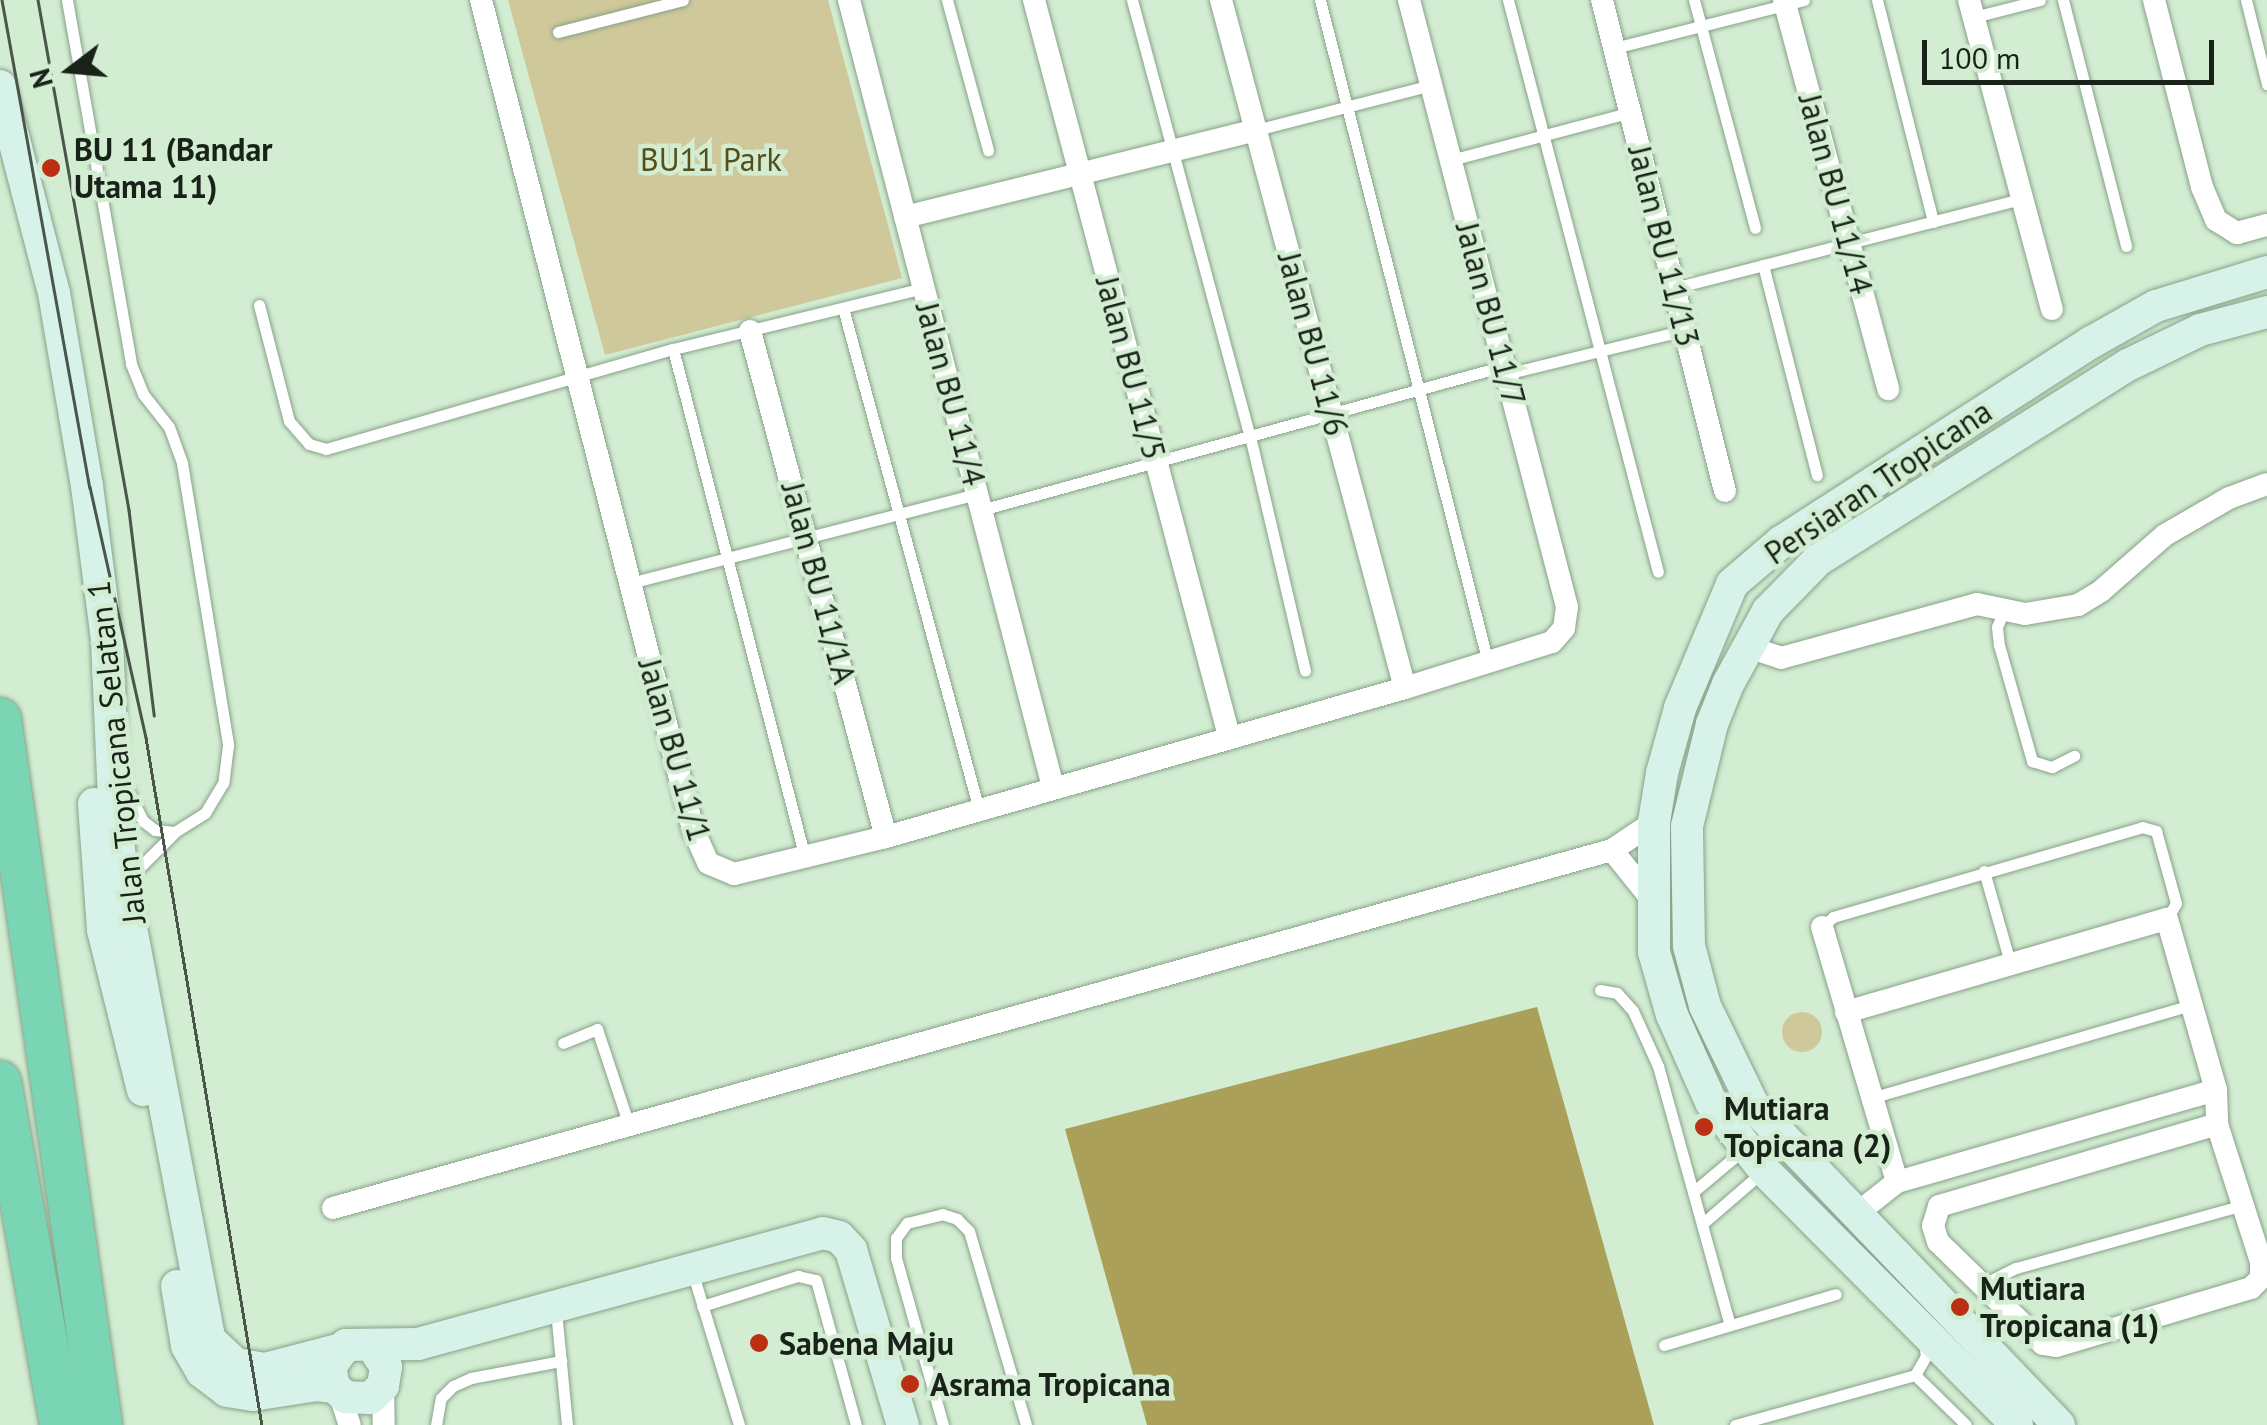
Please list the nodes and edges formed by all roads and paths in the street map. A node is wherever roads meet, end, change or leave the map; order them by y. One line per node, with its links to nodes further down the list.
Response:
1 (67, 0): 87 (lane)
2 (481, 0): 56 (street, Jalan BU 11/1)
3 (684, 0): 22 (lane)
4 (849, 0): 37 (street, Jalan BU 11/4)
5 (947, 0): 31 (lane)
6 (1034, 0): 35 (street, Jalan BU 11/5)
7 (1132, 0): 33 (lane)
8 (1221, 0): 29 (street, Jalan BU 11/6)
9 (1320, 0): 27 (lane)
10 (1409, 0): 25 (street, Jalan BU 11/7)
11 (1508, 0): 30 (lane)
12 (1602, 0): 23 (street, Jalan BU 11/13)
13 (1694, 0): 21 (lane)
14 (1877, 0): 38 (lane)
15 (2040, 0): 20 (lane)
16 (2063, 0): 42 (lane)
17 (2154, 0): 39 (street)
18 (2246, 0): 24 (lane)
19 (1791, 2): 21 (lane); 41 (street, Jalan BU 11/14)
20 (1971, 9): 36 (street)
21 (1701, 26): 23 (lane); 40 (lane)
22 (558, 32)
23 (1614, 48): 28 (street, Jalan BU 11/13)
24 (2267, 84)
25 (1431, 85): 27 (lane); 34 (street, Jalan BU 11/7)
26 (0, 86): 81 (street, Jalan Tropicana Selatan 1)
27 (1348, 106): 29 (lane); 58 (lane)
28 (1631, 112): 30 (lane); 46 (street, Jalan BU 11/13)
29 (1256, 130): 33 (street); 59 (street, Jalan BU 11/6)
30 (1543, 135): 34 (lane); 54 (lane)
31 (988, 150)
32 (0, 151): 96 (street, Jalan Tropicana Selatan 1)
33 (1171, 151): 35 (street); 60 (lane)
34 (1450, 160): 55 (street, Jalan BU 11/7)
35 (1080, 174): 37 (street); 61 (street, Jalan BU 11/5)
36 (2021, 200): 38 (lane); 49 (street)
37 (905, 217): 45 (street, Jalan BU 11/4)
38 (1933, 222): 41 (lane)
39 (2267, 225)
40 (1755, 228)
41 (1849, 243): 43 (lane); 57 (street, Jalan BU 11/14)
42 (2126, 246)
43 (1763, 265): 46 (lane); 62 (lane)
44 (2267, 272): 71 (street, Persiaran Tropicana)
45 (924, 288): 48 (lane); 65 (street, Jalan BU 11/4)
46 (1674, 288): 52 (street, Jalan BU 11/13)
47 (259, 305): 56 (lane)
48 (843, 308): 51 (lane); 66 (lane)
49 (2052, 309)
50 (2267, 312): 72 (street, Persiaran Tropicana)
51 (750, 330): 53 (lane); 67 (street, Jalan BU 11/1A)
52 (1685, 330): 54 (lane); 64 (street, Jalan BU 11/13)
53 (673, 349): 56 (lane); 68 (lane)
54 (1602, 350): 55 (lane); 69 (lane)
55 (1505, 370): 58 (lane); 74 (street, Jalan BU 11/7)
56 (578, 380): 70 (street, Jalan BU 11/1)
57 (1888, 388)
58 (1419, 389): 59 (lane); 77 (lane)
59 (1331, 412): 60 (lane); 79 (street, Jalan BU 11/6)
60 (1250, 436): 61 (lane); 78 (lane)
61 (1156, 463): 65 (lane); 82 (street, Jalan BU 11/5)
62 (1818, 475)
63 (2267, 484): 73 (street)
64 (1725, 492)
65 (979, 502): 66 (lane); 84 (street, Jalan BU 11/4)
66 (899, 514): 67 (lane); 85 (lane)
67 (807, 538): 68 (lane); 88 (street, Jalan BU 11/1A)
68 (725, 559): 70 (lane); 90 (lane)
69 (1658, 572)
70 (630, 583): 90 (street, Jalan BU 11/1)
71 (1732, 584): 72 (street); 75 (street, Persiaran Tropicana)
72 (1768, 611): 76 (street, Persiaran Tropicana)
73 (2004, 611): 76 (street); 83 (lane)
74 (1564, 628): 77 (street, Jalan BU 11/1)
75 (1705, 646): 76 (street); 86 (street, Persiaran Tropicana)
76 (1744, 651): 112 (street, Persiaran Tropicana)
77 (1488, 663): 79 (street, Jalan BU 11/1)
78 (1305, 670)
79 (1405, 688): 82 (street, Jalan BU 11/1)
80 (0, 719): 128 (highway)
81 (111, 735): 87 (lane); 92 (street, Jalan Tropicana Selatan 1)
82 (1229, 736): 84 (street, Jalan BU 11/1)
83 (2074, 756)
84 (1053, 787): 85 (street, Jalan BU 11/1)
85 (979, 810): 88 (street, Jalan BU 11/1)
86 (1654, 822): 89 (street); 93 (street, Persiaran Tropicana)
87 (174, 832): 92 (lane)
88 (886, 837): 90 (street, Jalan BU 11/1)
89 (1612, 850): 93 (street); 106 (street)
90 (805, 858)
91 (1984, 871): 94 (lane); 95 (lane); 97 (lane)
92 (123, 886): 96 (lane); 122 (street, Jalan Tropicana Selatan 1)
93 (1652, 901): 107 (street, Persiaran Tropicana)
94 (2168, 919): 97 (street); 99 (street)
95 (1822, 927): 100 (street)
96 (103, 930): 126 (street, Jalan Tropicana Selatan 1)
97 (2010, 962): 100 (street)
98 (1600, 990): 109 (lane)
99 (2192, 1004): 103 (street); 104 (lane)
100 (1846, 1012): 104 (street)
101 (563, 1043): 106 (lane)
102 (0, 1082): 127 (highway)
103 (2216, 1090): 105 (street); 108 (street)
104 (1870, 1098): 108 (street)
105 (2217, 1124): 110 (street); 115 (street)
106 (629, 1125): 111 (street)
107 (1755, 1158): 109 (lane); 113 (lane); 120 (street, Persiaran Tropicana)
108 (1897, 1182): 112 (street)
109 (1693, 1192): 113 (lane)
110 (2243, 1205): 115 (lane); 115 (street)
111 (333, 1208)
112 (1855, 1214): 141 (street, Persiaran Tropicana)
113 (1702, 1224): 119 (lane)
114 (692, 1271): 117 (lane); 118 (street); 135 (street)
115 (1982, 1285)
116 (1836, 1294): 119 (lane)
117 (702, 1306): 133 (lane); 134 (lane)
118 (556, 1307): 123 (lane); 124 (street)
119 (1730, 1324): 121 (lane)
120 (1922, 1327): 125 (lane); 140 (street, Persiaran Tropicana)
121 (1664, 1345)
122 (338, 1350): 124 (street); 126 (street)
123 (561, 1361): 131 (lane); 132 (lane)
124 (380, 1369): 126 (street); 130 (street)
125 (1915, 1375): 138 (lane); 139 (lane)
126 (336, 1390): 129 (street)
127 (60, 1425)
128 (101, 1425)
129 (350, 1425)
130 (384, 1425)
131 (436, 1425)
132 (567, 1425)
133 (739, 1425)
134 (856, 1425)
135 (903, 1425)
136 (943, 1425): 137 (lane)
137 (1026, 1425)
138 (1735, 1425)
139 (1966, 1425)
140 (2017, 1425)
141 (2059, 1425)

